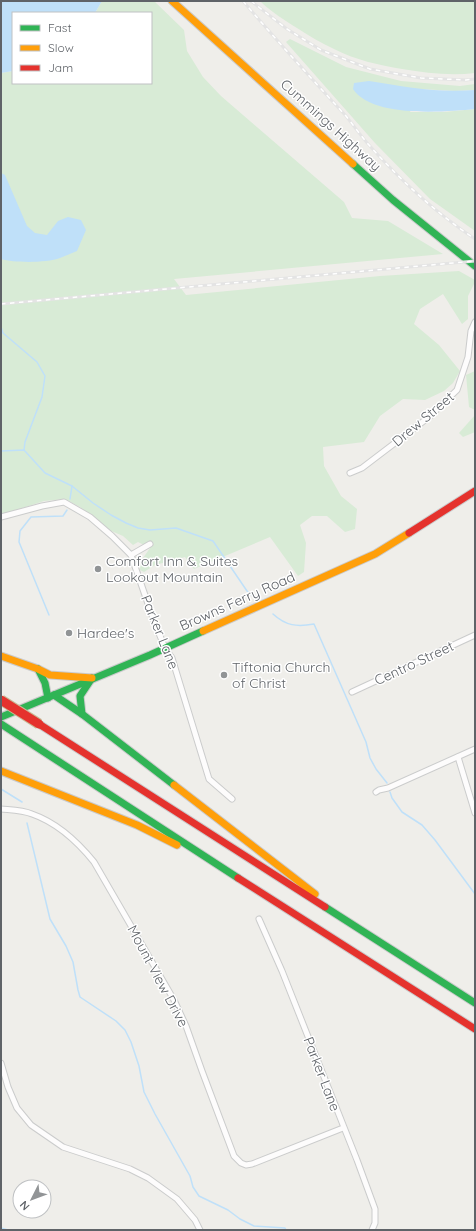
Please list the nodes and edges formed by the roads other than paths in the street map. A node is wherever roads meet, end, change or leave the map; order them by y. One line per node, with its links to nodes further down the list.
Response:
1 (172, 1): 2 (main road, Cummings Highway)
2 (475, 266)
3 (475, 322): 4 (street, Drew Street)
4 (350, 473)
5 (475, 491): 10 (main road, Browns Ferry Road)
6 (1, 517): 8 (street, Parker Lane)
7 (150, 544): 8 (street)
8 (131, 555): 10 (street, Parker Lane)
9 (475, 635): 14 (street, Centro Street)
10 (165, 648): 13 (main road, Browns Ferry Road); 24 (street, Parker Lane)
11 (1, 656): 12 (main road)
12 (38, 669): 13 (main road); 15 (main road)
13 (92, 678): 15 (main road, Browns Ferry Road); 17 (main road)
14 (352, 692)
15 (51, 696): 17 (main road); 18 (main road, Browns Ferry Road)
16 (1, 700): 29 (main road, bridge)
17 (82, 714): 29 (main road)
18 (1, 717)
19 (1, 724): 27 (main road)
20 (475, 749): 21 (street)
21 (458, 757): 23 (street); 26 (street)
22 (1, 771): 27 (main road)
23 (376, 792)
24 (232, 799)
25 (1, 809): 33 (street, Mount View Drive)
26 (475, 813)
27 (196, 851): 31 (main road)
28 (259, 919): 33 (street, Parker Lane)
29 (362, 931): 30 (main road)
30 (475, 1003)
31 (475, 1029)
32 (1, 1063): 34 (street)
33 (343, 1128): 35 (street, Parker Lane)
34 (200, 1230)
35 (372, 1230)

